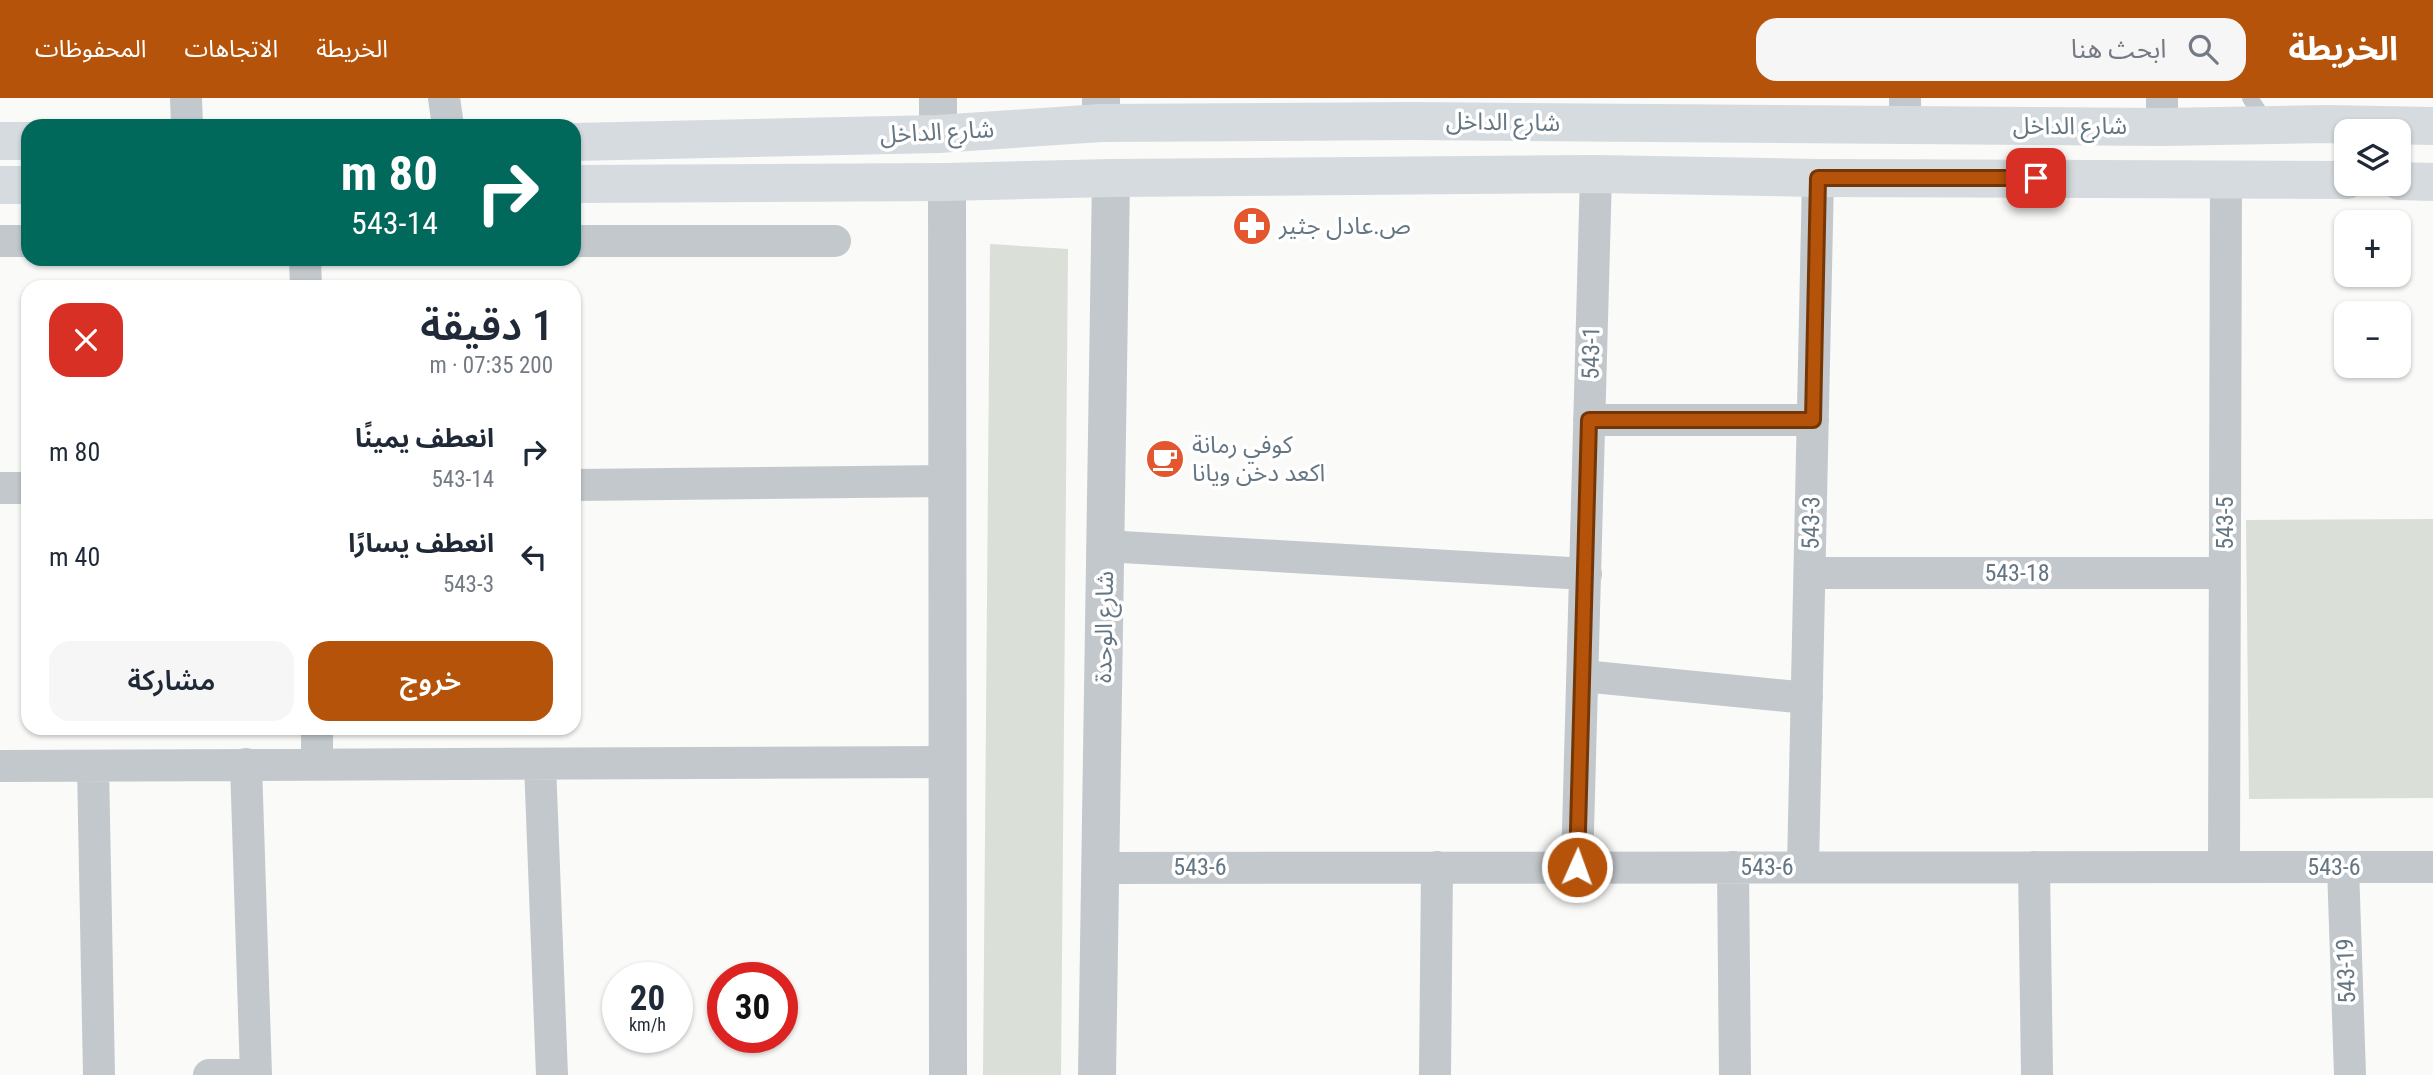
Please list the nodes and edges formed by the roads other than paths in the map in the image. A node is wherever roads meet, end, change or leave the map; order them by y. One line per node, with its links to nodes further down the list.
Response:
1 (186, 98): 11 (street)
2 (443, 98): 12 (street)
3 (1413, 110): 4 (main road, شارع الداخل); 5 (main road, شارع الداخل)
4 (1101, 111): 10 (main road, شارع الداخل)
5 (1638, 111): 7 (main road, شارع الداخل)
6 (2325, 111): 9 (main road, شارع الداخل); 13 (main road, شارع الداخل)
7 (1905, 112): 8 (main road, شارع الداخل)
8 (2162, 112): 9 (main road, شارع الداخل)
9 (2259, 112)
10 (938, 116): 16 (main road, شارع الداخل)
11 (187, 119)
12 (447, 119)
13 (2433, 126)
14 (0, 141): 15 (main road)
15 (21, 141)
16 (581, 142)
17 (1596, 174): 18 (main road, شارع الداخل); 19 (main road, شارع الداخل); 32 (street, 543-1)
18 (1111, 178): 23 (main road, شارع الداخل); 38 (street, شارع الوحدة)
19 (1818, 178): 20 (main road, شارع الداخل); 33 (street, 543-3)
20 (2226, 178): 21 (main road, شارع الداخل); 40 (street, 543-5)
21 (2334, 180)
22 (2411, 181): 24 (main road)
23 (947, 182): 25 (main road, شارع الداخل); 34 (street)
24 (2433, 182)
25 (581, 184)
26 (0, 185): 27 (main road)
27 (21, 185)
28 (0, 241): 29 (street)
29 (21, 241)
30 (581, 241): 31 (street)
31 (835, 241)
32 (1589, 420): 33 (street); 41 (street, 543-1)
33 (1813, 420): 39 (street, 543-3)
34 (947, 481): 35 (street); 45 (street)
35 (581, 485)
36 (0, 488): 37 (street)
37 (21, 488)
38 (1105, 546): 41 (street); 59 (street, شارع الوحدة)
39 (1810, 573): 40 (street, 543-18); 43 (street, 543-3)
40 (2225, 573): 56 (street, 543-5)
41 (1586, 574): 42 (street, 543-1)
42 (1583, 676): 43 (street); 52 (street, 543-1)
43 (1807, 698): 54 (street, 543-3)
44 (317, 735): 47 (street)
45 (948, 762): 48 (street); 64 (street)
46 (246, 764): 47 (street); 50 (street); 62 (street)
47 (317, 764): 48 (street)
48 (540, 764): 63 (street)
49 (0, 766): 50 (street)
50 (93, 766): 60 (street)
51 (1437, 867): 52 (street, 543-6); 59 (street, 543-6); 66 (street)
52 (1577, 867): 53 (street, 543-6)
53 (1733, 867): 54 (street, 543-6); 67 (street)
54 (1803, 867): 55 (street, 543-6)
55 (2034, 867): 56 (street, 543-6); 68 (street)
56 (2224, 867): 57 (street, 543-6)
57 (2343, 867): 58 (street, 543-6); 69 (street, 543-19)
58 (2433, 867)
59 (1100, 868): 65 (street, شارع الوحدة)
60 (99, 1075)
61 (209, 1075): 62 (street)
62 (256, 1075)
63 (552, 1075)
64 (948, 1075)
65 (1097, 1075)
66 (1436, 1075)
67 (1735, 1075)
68 (2037, 1075)
69 (2350, 1075)

